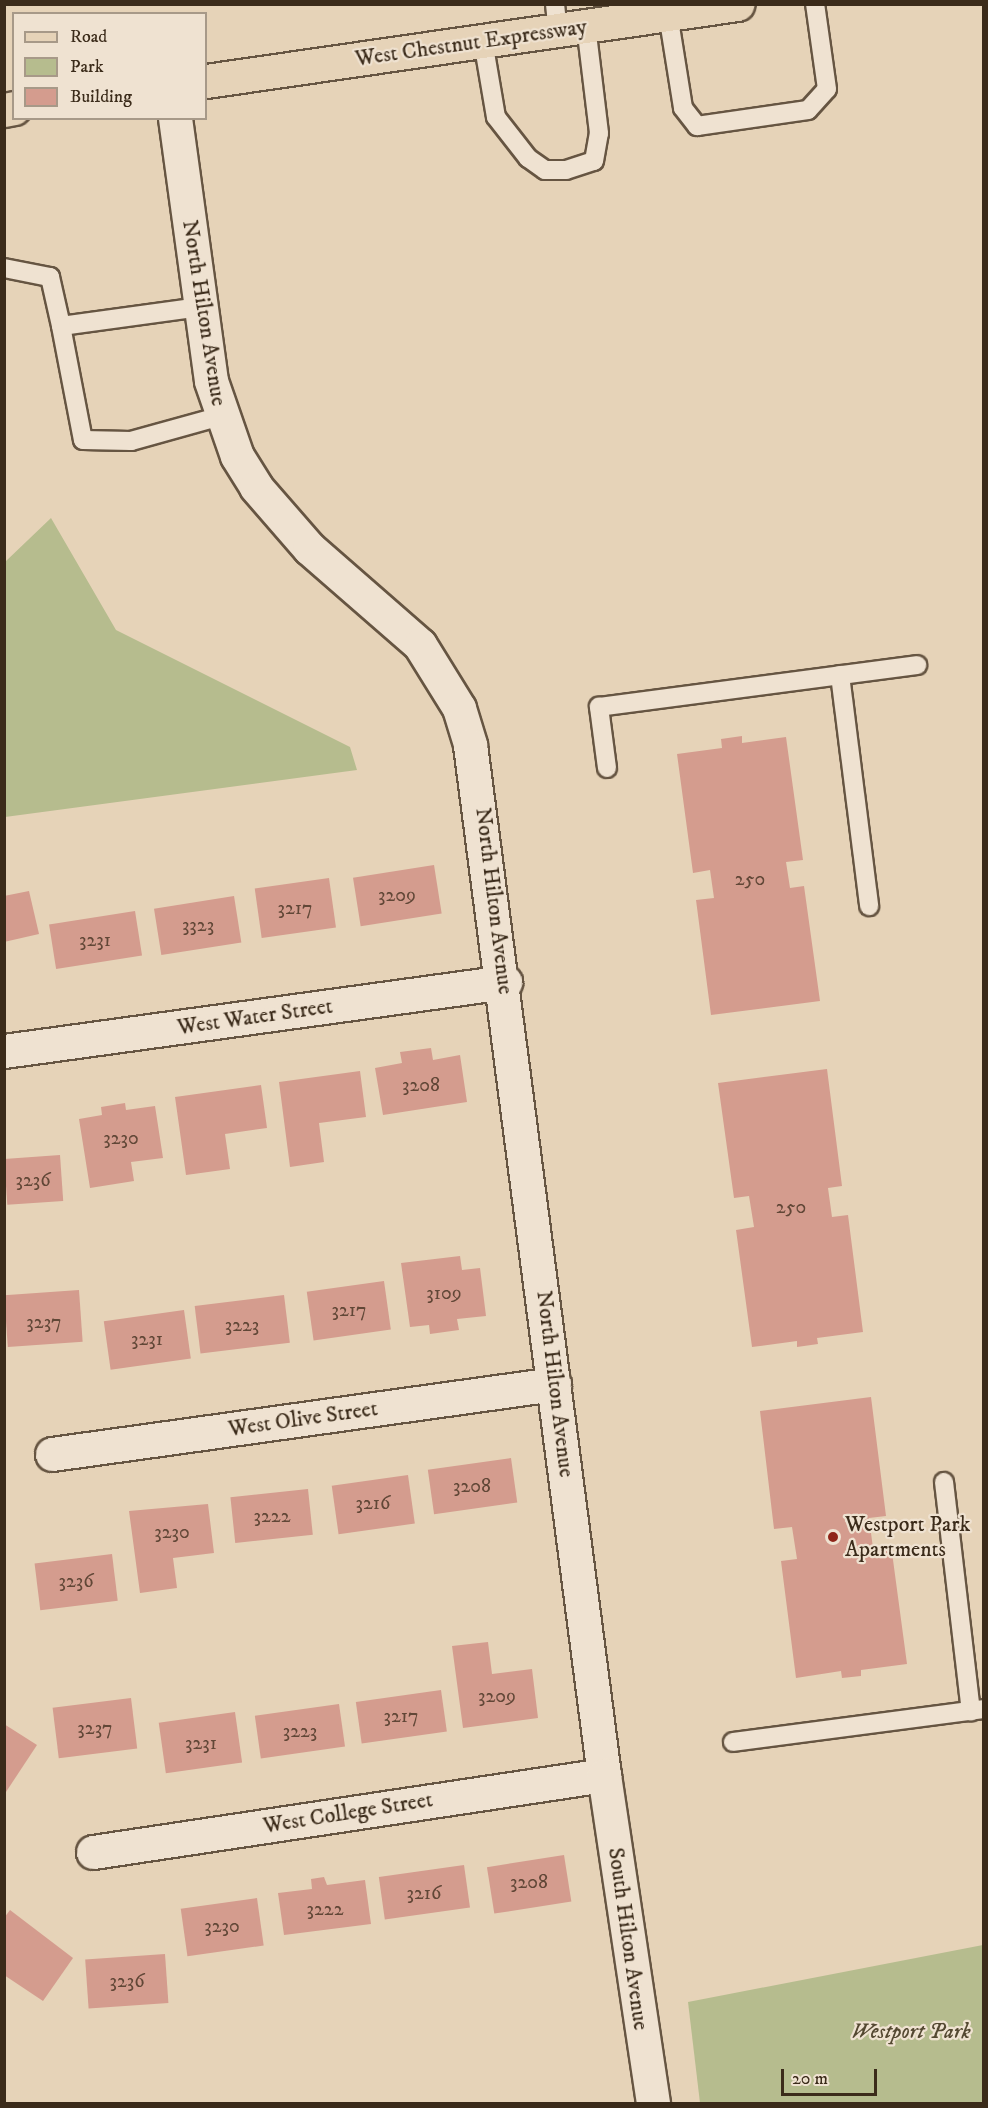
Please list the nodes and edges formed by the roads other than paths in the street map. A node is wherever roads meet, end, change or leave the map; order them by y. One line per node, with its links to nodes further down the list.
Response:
1 (737, 4): 3 (main road, West Chestnut Expressway)
2 (815, 4): 4 (lane)
3 (703, 7): 4 (main road, West Chestnut Expressway)
4 (668, 14): 5 (main road, West Chestnut Expressway)
5 (566, 20): 6 (main road, West Chestnut Expressway); 6 (lane)
6 (483, 41): 7 (main road, West Chestnut Expressway)
7 (207, 81)
8 (175, 120): 10 (street, North Hilton Avenue)
9 (4, 268): 11 (lane)
10 (200, 307): 11 (lane); 12 (street, North Hilton Avenue)
11 (61, 326): 12 (lane)
12 (221, 416): 17 (street, North Hilton Avenue)
13 (917, 665): 14 (lane)
14 (840, 675): 15 (lane); 16 (lane)
15 (607, 768)
16 (869, 906)
17 (504, 982): 18 (street, West Water Street); 19 (street, North Hilton Avenue)
18 (4, 1052)
19 (555, 1384): 20 (street, West Olive Street); 24 (street, North Hilton Avenue)
20 (52, 1454)
21 (944, 1482): 22 (lane)
22 (977, 1710): 23 (lane)
23 (733, 1742)
24 (604, 1775): 25 (street, West College Street); 26 (street, South Hilton Avenue)
25 (93, 1852)
26 (653, 2103)

